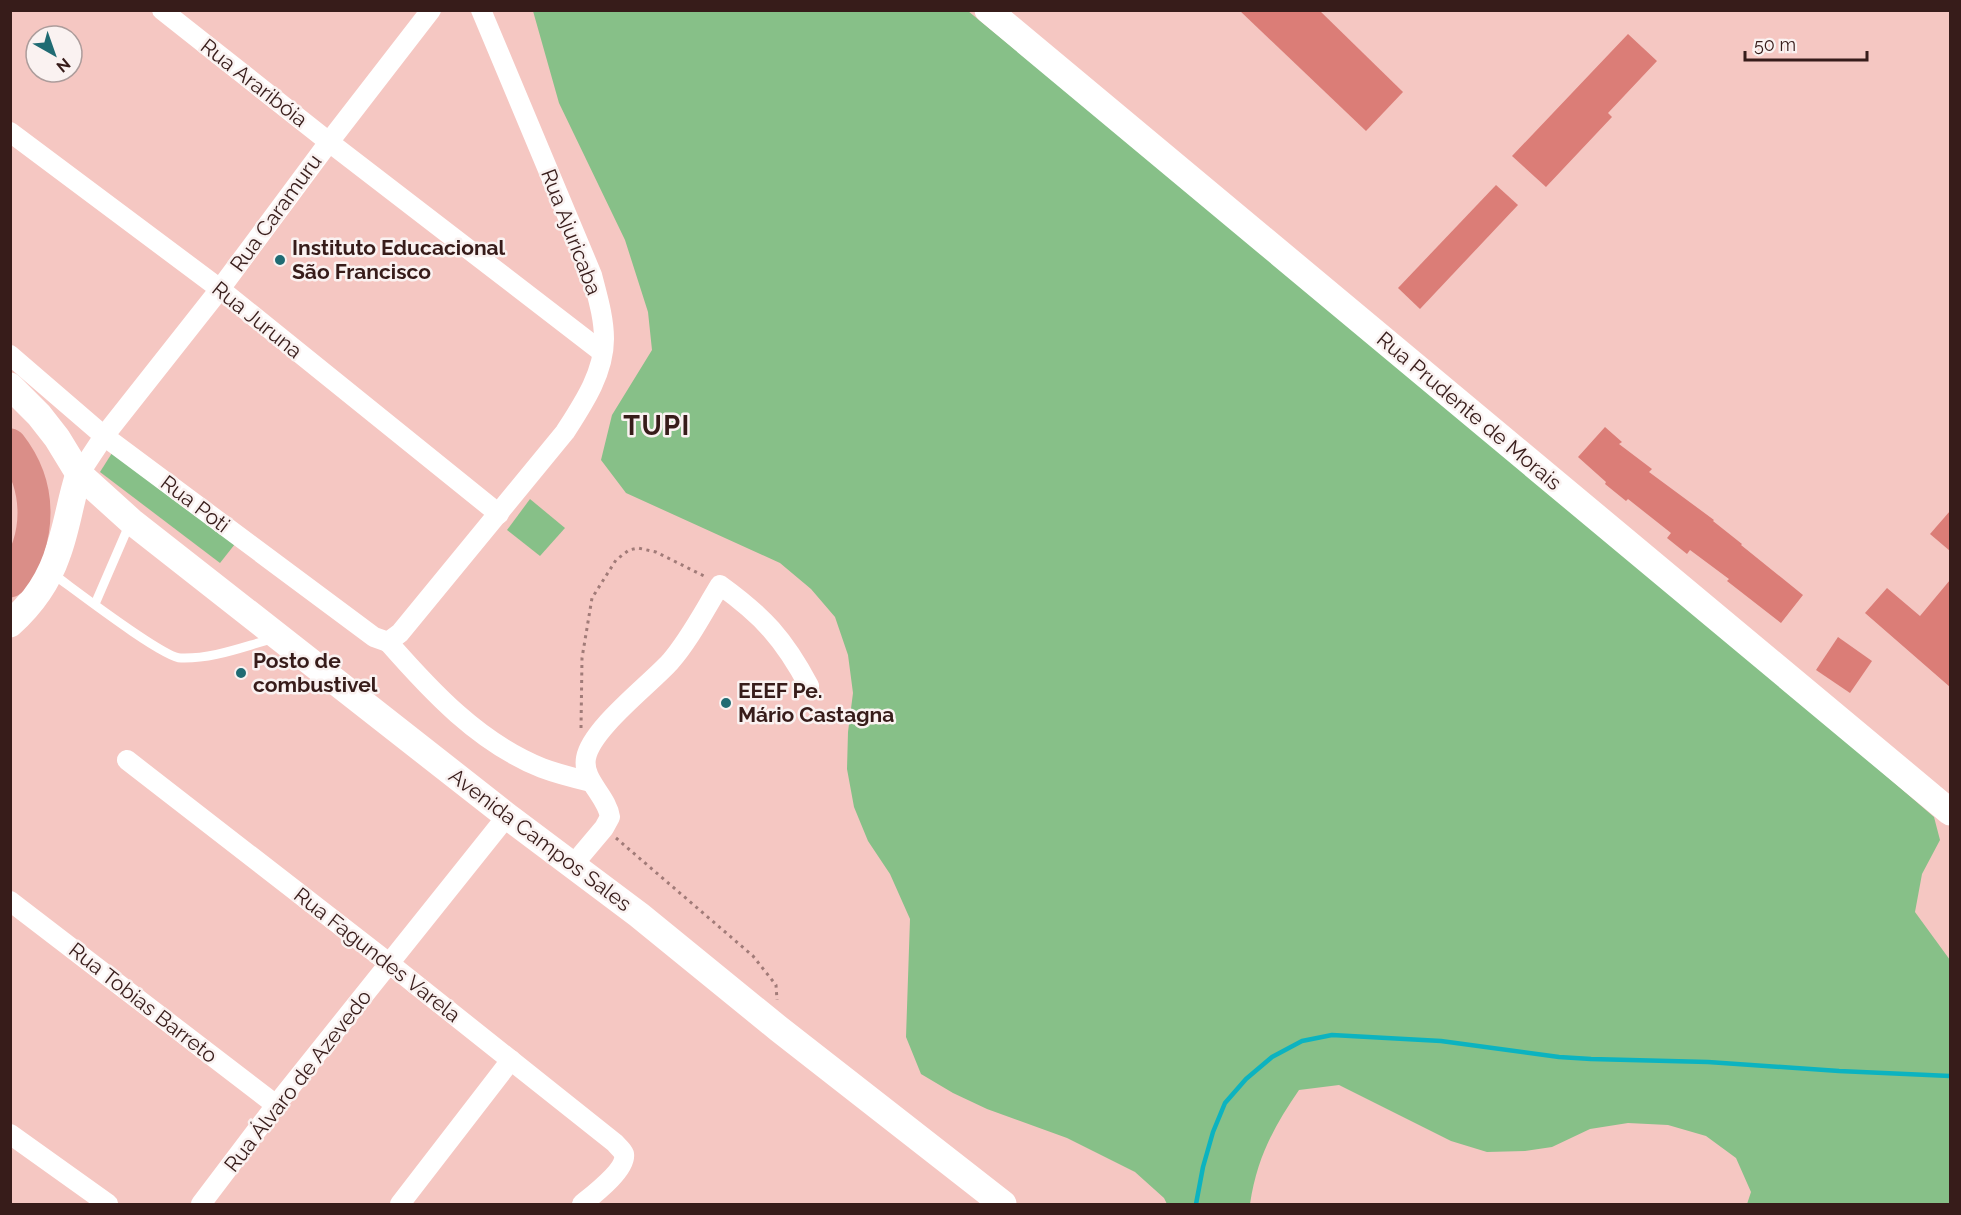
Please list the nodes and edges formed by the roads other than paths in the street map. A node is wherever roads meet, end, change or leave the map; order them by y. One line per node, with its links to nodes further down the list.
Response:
1 (162, 10): 6 (street, Rua Araribóia)
2 (431, 10): 6 (street, Rua Caramuru)
3 (482, 10): 8 (street, Rua Ajuricaba)
4 (988, 10): 25 (street, Rua Prudente de Morais)
5 (10, 132): 7 (street, Rua Juruna)
6 (329, 142): 7 (street, Rua Caramuru); 8 (street, Rua Araribóia)
7 (220, 290): 11 (street, Rua Caramuru); 14 (street, Rua Juruna)
8 (603, 352): 14 (street, Rua Ajuricaba)
9 (10, 354): 11 (street, Rua Poti)
10 (10, 387): 13 (street, Avenida Campos Sales)
11 (104, 436): 13 (street, Rua Caramuru); 21 (street, Rua Poti)
12 (10, 445): 17 (highway)
13 (79, 474): 15 (street, Avenida Campos Sales); 16 (street)
14 (499, 514): 21 (street, Rua Ajuricaba)
15 (131, 521): 18 (lane); 20 (street, Avenida Campos Sales)
16 (50, 572): 18 (lane); 19 (street)
17 (10, 581)
18 (96, 604): 20 (lane)
19 (10, 624)
20 (277, 637): 26 (street, Avenida Campos Sales)
21 (388, 642): 24 (street, Rua Poti)
22 (809, 686): 24 (street)
23 (127, 760): 29 (street, Rua Fagundes Varela)
24 (591, 782): 27 (street)
25 (1950, 812)
26 (507, 816): 27 (street, Avenida Campos Sales); 29 (street, Rua Álvaro de Azevedo)
27 (572, 866): 37 (street, Avenida Campos Sales)
28 (10, 901): 31 (street, Rua Tobias Barreto)
29 (390, 964): 30 (street, Rua Fagundes Varela); 31 (street, Rua Álvaro de Azevedo)
30 (511, 1060): 35 (street); 36 (street, Rua Fagundes Varela)
31 (276, 1105): 34 (street, Rua Álvaro de Azevedo)
32 (10, 1134): 33 (street)
33 (108, 1204)
34 (201, 1204)
35 (400, 1204)
36 (582, 1204)
37 (1003, 1204)

